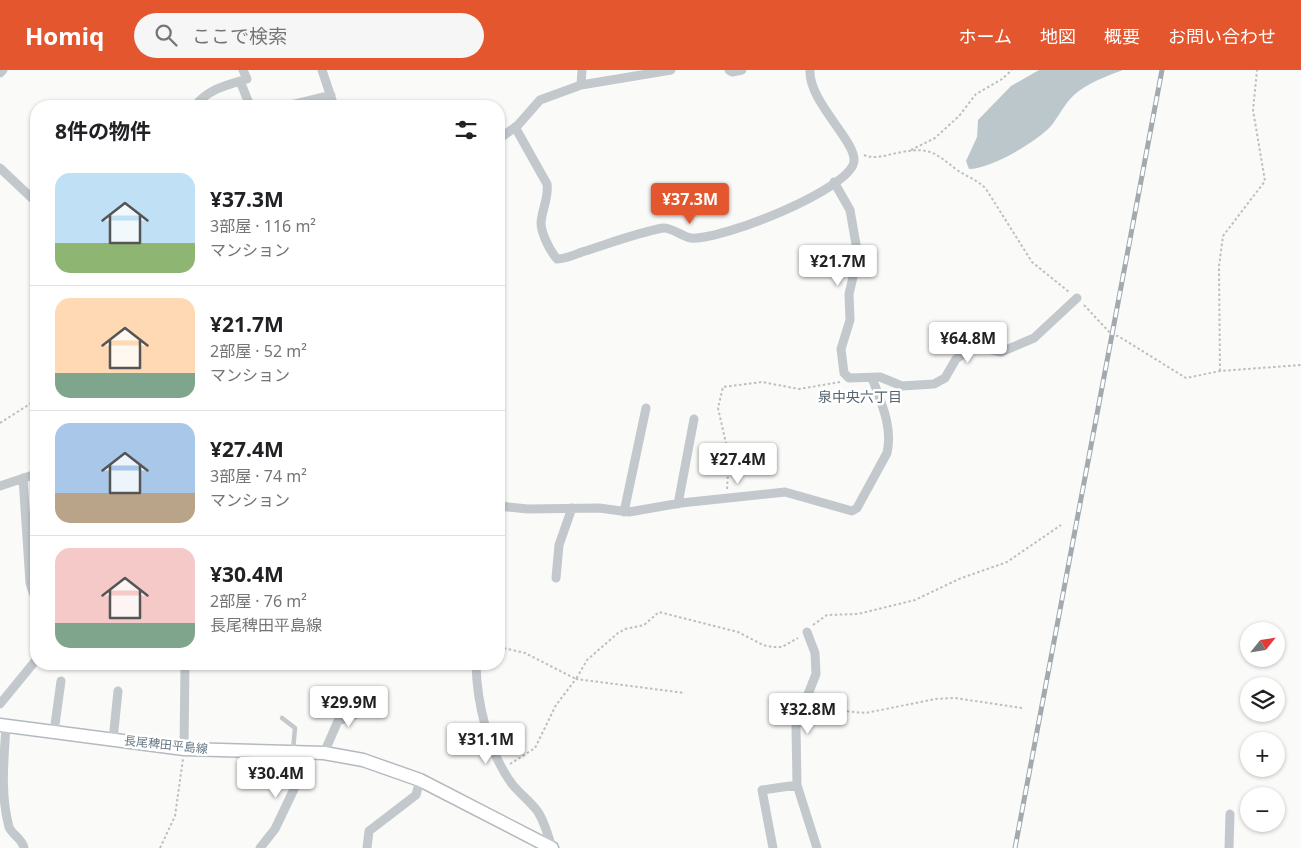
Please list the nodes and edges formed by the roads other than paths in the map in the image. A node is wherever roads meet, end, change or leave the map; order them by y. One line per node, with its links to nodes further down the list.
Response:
1 (3, 70): 9 (street)
2 (242, 70): 10 (street)
3 (322, 70): 12 (street)
4 (582, 70): 11 (street)
5 (671, 70): 11 (street)
6 (730, 70): 7 (street)
7 (742, 70)
8 (810, 70): 20 (street)
9 (0, 73)
10 (240, 81): 13 (street); 14 (street)
11 (581, 85): 17 (street)
12 (330, 95): 15 (street); 16 (street)
13 (200, 100)
14 (248, 100)
15 (310, 100)
16 (332, 100)
17 (515, 128): 18 (street); 20 (street)
18 (505, 135)
19 (0, 168): 21 (street)
20 (834, 182): 23 (street)
21 (30, 196)
22 (1077, 298): 23 (street)
23 (872, 378): 29 (street)
24 (646, 408): 32 (street)
25 (694, 419): 29 (street)
26 (30, 476): 27 (street)
27 (23, 478): 28 (street); 34 (street)
28 (0, 486)
29 (678, 504): 32 (street)
30 (505, 507): 31 (street)
31 (572, 508): 32 (street); 33 (street)
32 (624, 512)
33 (556, 578)
34 (30, 583)
35 (806, 632): 51 (street)
36 (30, 667): 41 (street)
37 (185, 670): 47 (street)
38 (476, 670): 56 (street)
39 (61, 681): 45 (street)
40 (118, 692): 46 (street)
41 (0, 704)
42 (377, 706): 49 (street)
43 (282, 718): 48 (lane)
44 (3, 726): 45 (main road, 長尾稗田平島線); 53 (street)
45 (54, 732): 46 (main road, 長尾稗田平島線)
46 (113, 740): 47 (main road, 長尾稗田平島線)
47 (184, 749): 48 (main road, 長尾稗田平島線)
48 (292, 752): 49 (main road, 長尾稗田平島線); 54 (street)
49 (324, 753): 50 (main road, 長尾稗田平島線)
50 (420, 780): 55 (street); 56 (main road, 長尾稗田平島線)
51 (797, 785): 57 (street); 58 (street)
52 (1230, 814): 59 (street)
53 (24, 848)
54 (260, 848)
55 (367, 848)
56 (552, 848)
57 (774, 848)
58 (817, 848)
59 (1229, 848)

